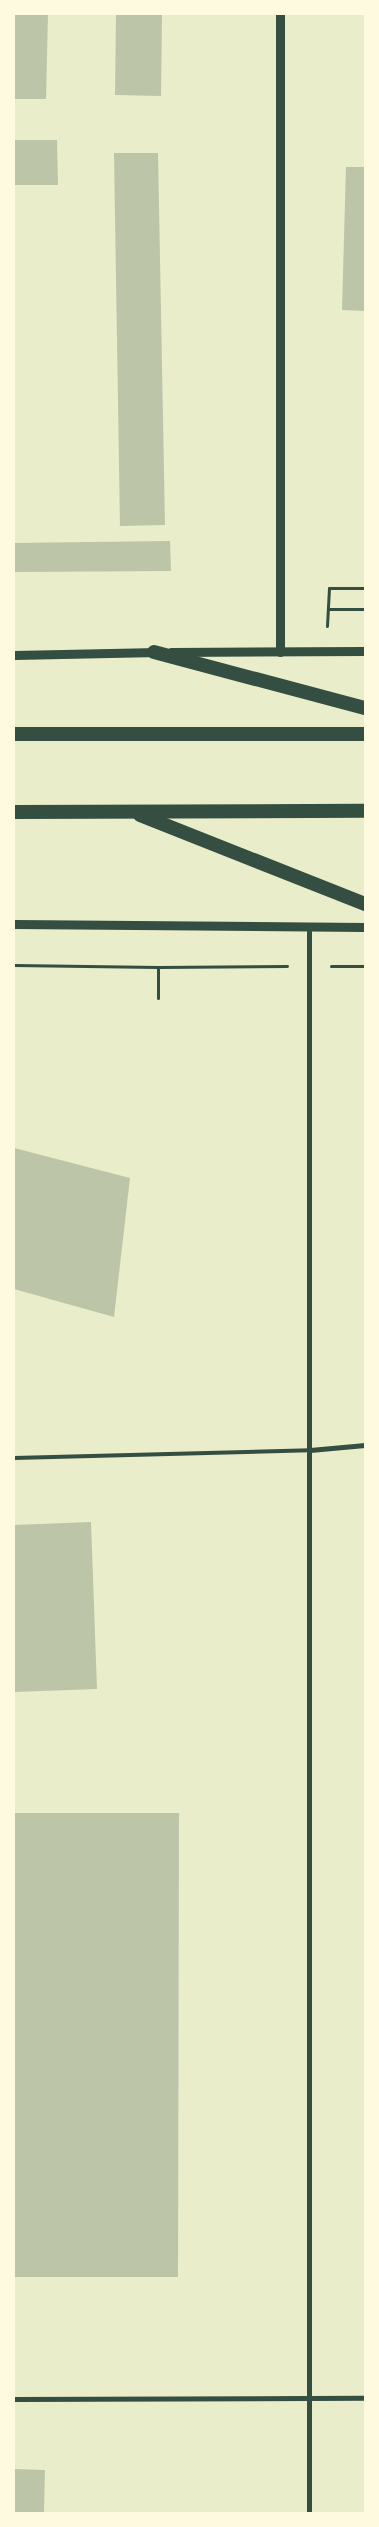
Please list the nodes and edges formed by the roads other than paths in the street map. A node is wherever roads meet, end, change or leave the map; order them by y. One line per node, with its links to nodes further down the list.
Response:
1 (280, 14): 4 (street)
2 (365, 651): 4 (street)
3 (154, 652): 4 (street); 5 (street); 6 (highway)
4 (280, 652)
5 (14, 655)
6 (365, 708)
7 (14, 734): 8 (highway)
8 (365, 734)
9 (365, 811): 11 (highway)
10 (14, 812): 11 (highway)
11 (132, 812): 12 (highway)
12 (365, 904)
13 (14, 924): 15 (street)
14 (365, 927): 15 (street)
15 (310, 928): 17 (street)
16 (365, 1446): 17 (street)
17 (310, 1450): 18 (lane); 19 (street)
18 (14, 1458)
19 (308, 2398): 20 (street); 21 (street); 22 (street)
20 (365, 2398)
21 (14, 2399)
22 (310, 2513)

